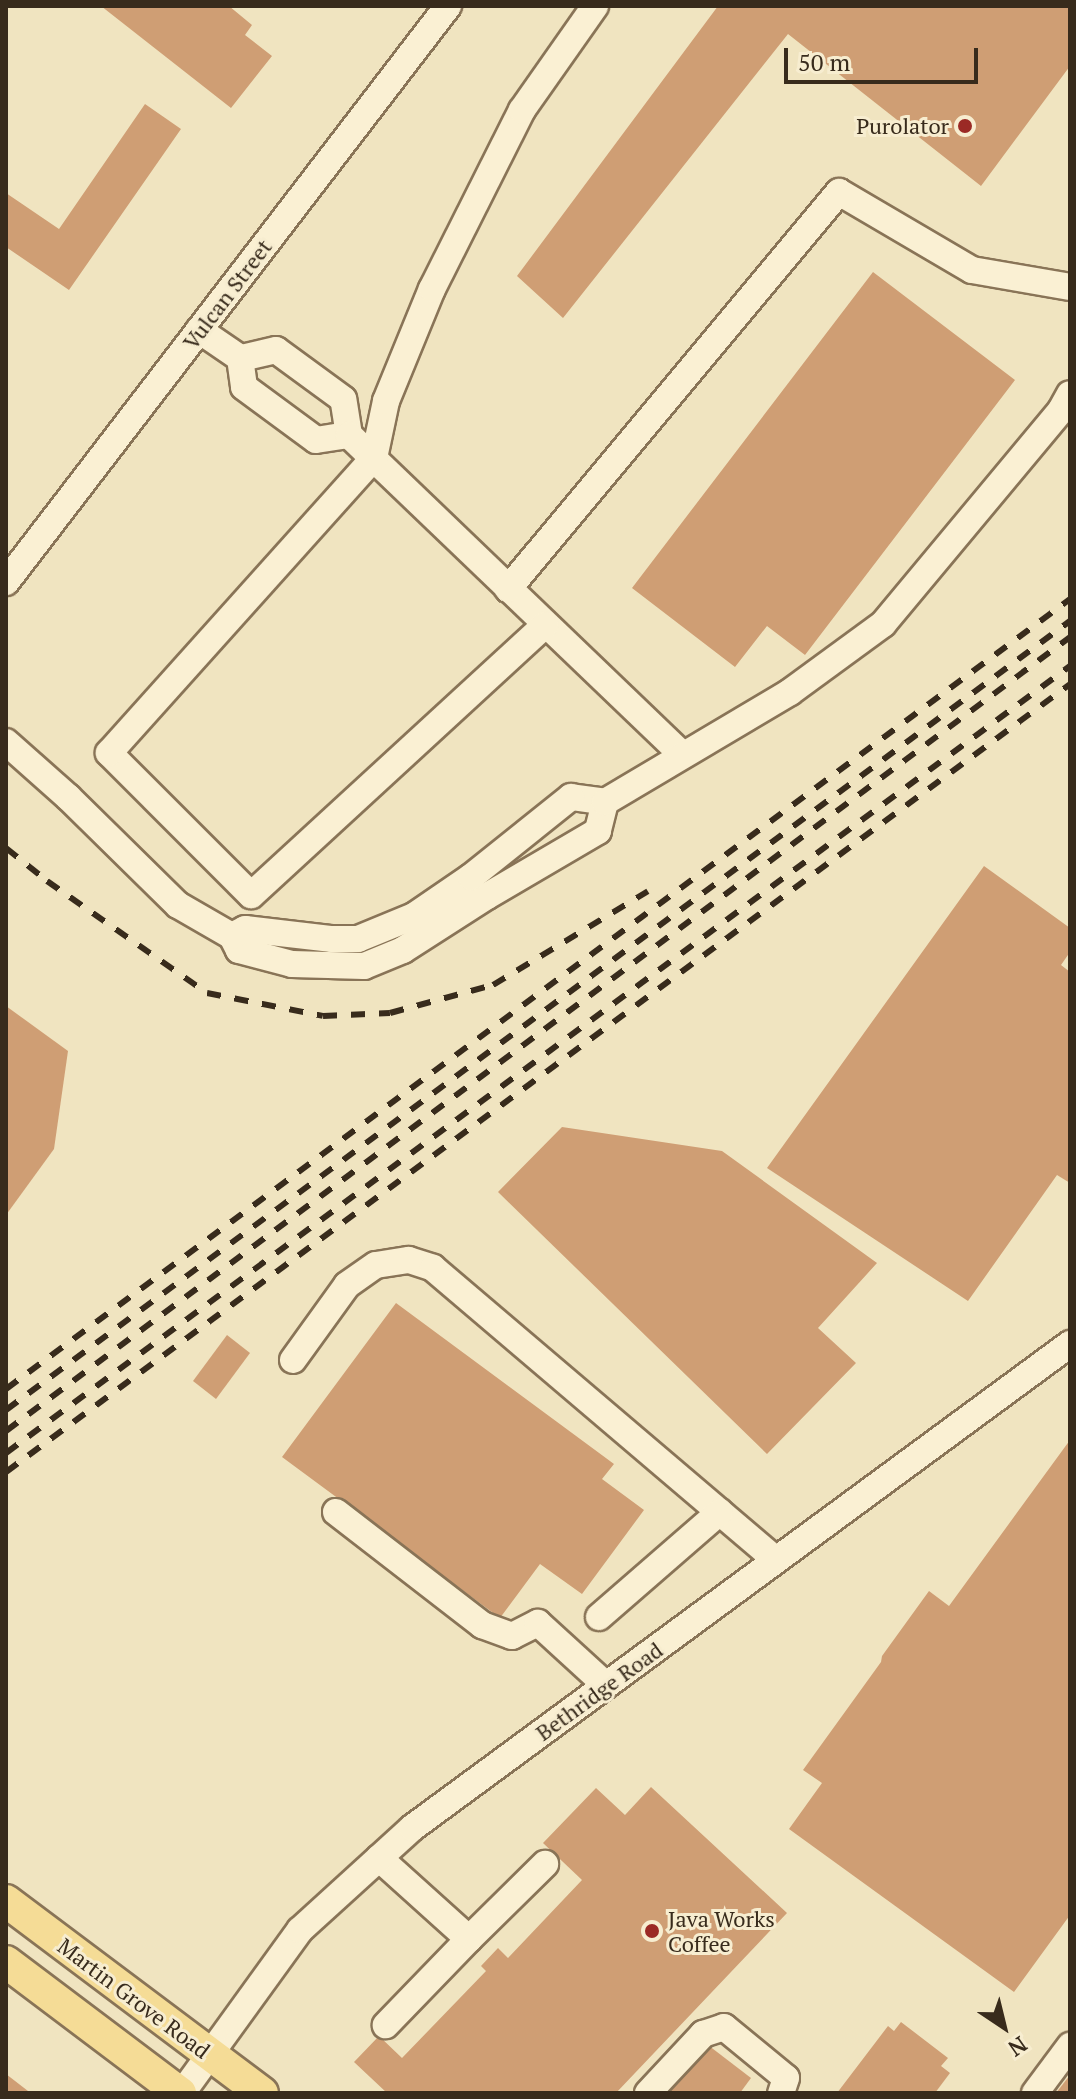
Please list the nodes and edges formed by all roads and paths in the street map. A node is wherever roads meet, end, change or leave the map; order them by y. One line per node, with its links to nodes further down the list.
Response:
1 (448, 6): 4 (street, Vulcan Street)
2 (595, 6): 8 (street)
3 (1070, 287): 10 (street)
4 (199, 330): 5 (street); 9 (street, Vulcan Street)
5 (240, 358): 7 (street); 7 (street)
6 (1070, 394): 13 (street)
7 (349, 435): 8 (street)
8 (374, 458): 10 (street); 11 (street)
9 (6, 582)
10 (508, 589): 11 (street)
11 (545, 625): 13 (street)
12 (6, 742): 15 (street)
13 (682, 754): 14 (street)
14 (605, 802): 15 (street); 15 (street)
15 (232, 936)
16 (1070, 1344): 20 (street, Bethridge Road)
17 (293, 1360): 19 (street)
18 (336, 1512): 22 (street)
19 (720, 1512): 20 (street); 21 (street)
20 (776, 1560): 22 (street, Bethridge Road)
21 (599, 1617)
22 (606, 1685): 23 (street, Bethridge Road)
23 (379, 1858): 26 (street); 30 (street, Bethridge Road)
24 (545, 1864): 26 (street)
25 (6, 1901): 30 (main road, Martin Grove Road)
26 (469, 1939): 28 (street)
27 (6, 1962): 31 (main road)
28 (386, 2025)
29 (1070, 2046): 35 (street)
30 (209, 2055): 31 (street, Bethridge Road); 32 (main road, Martin Grove Road)
31 (181, 2093)
32 (262, 2093)
33 (648, 2093): 34 (street)
34 (781, 2093)
35 (1035, 2093)

